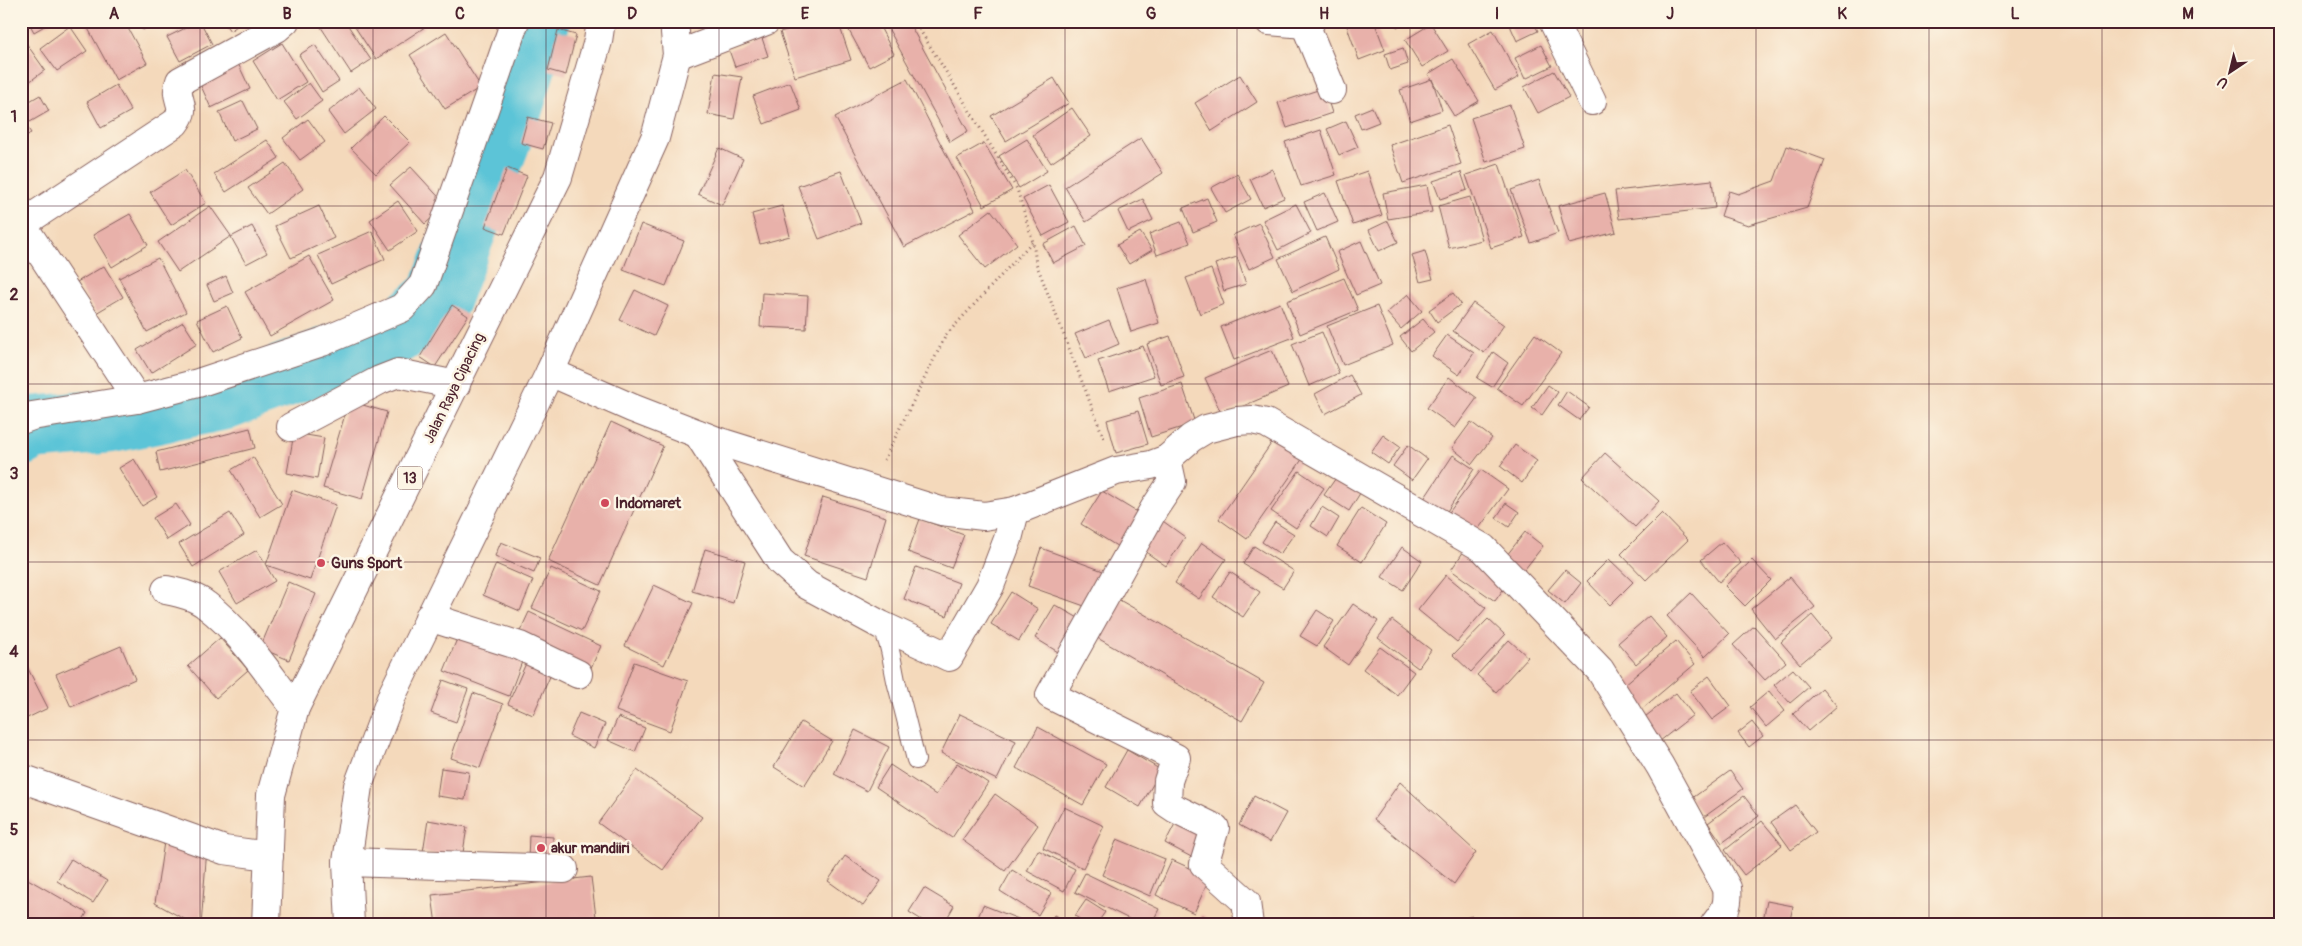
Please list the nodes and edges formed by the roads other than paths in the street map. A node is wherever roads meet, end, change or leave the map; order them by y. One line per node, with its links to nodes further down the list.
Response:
1 (285, 21): 11 (main road)
2 (515, 21): 14 (main road)
3 (766, 21): 8 (main road)
4 (1269, 21): 6 (main road)
5 (1554, 21): 10 (main road)
6 (1308, 22): 9 (main road)
7 (599, 31): 13 (main road, Jalan Raya Cipacing / 13)
8 (676, 40): 12 (main road)
9 (1332, 90)
10 (1592, 101)
11 (22, 223): 14 (main road)
12 (550, 372): 17 (main road); 21 (main road)
13 (456, 385): 16 (main road); 24 (main road, Jalan Raya Cipacing / 13)
14 (137, 399): 15 (main road)
15 (21, 420)
16 (291, 427)
17 (698, 434): 19 (main road); 22 (main road)
18 (1167, 459): 19 (main road); 32 (main road); 33 (main road)
19 (1015, 511): 22 (main road)
20 (166, 590): 24 (main road)
21 (429, 617): 23 (main road); 28 (main road)
22 (881, 625): 25 (lane)
23 (578, 674)
24 (295, 708): 27 (main road, Jalan Raya Cipacing / 13)
25 (916, 760)
26 (21, 778): 27 (main road)
27 (269, 856): 30 (main road, Jalan Raya Cipacing / 13)
28 (347, 862): 29 (main road); 31 (main road)
29 (564, 869)
30 (266, 925)
31 (350, 925)
32 (1249, 925)
33 (1714, 925)

